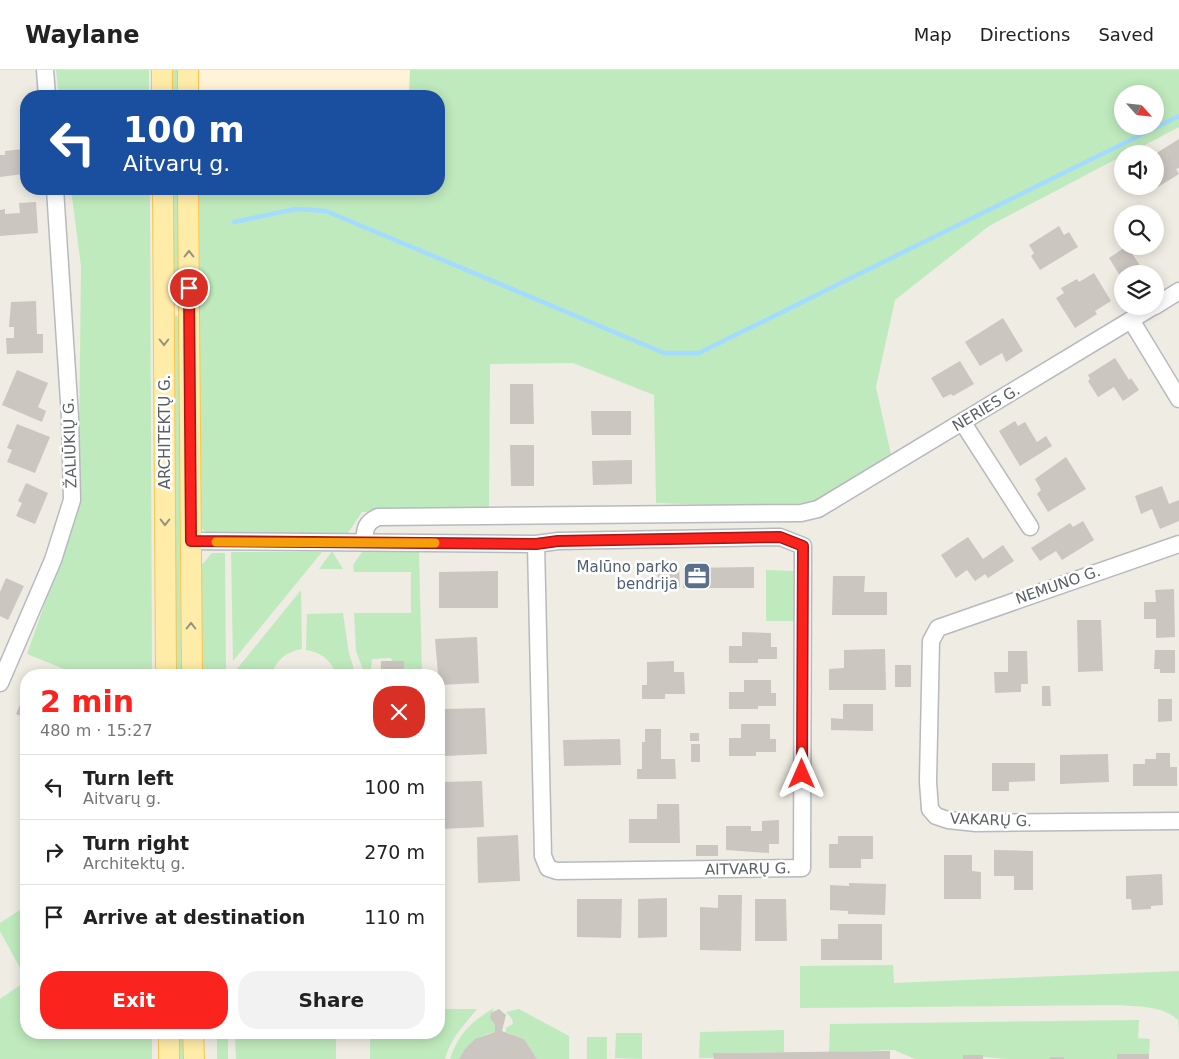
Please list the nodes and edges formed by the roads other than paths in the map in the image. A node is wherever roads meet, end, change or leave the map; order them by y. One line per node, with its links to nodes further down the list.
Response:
1 (45, 70): 4 (street)
2 (162, 70): 5 (main road)
3 (188, 70): 6 (main road)
4 (47, 90)
5 (162, 90)
6 (188, 90)
7 (56, 195): 24 (street, ŽALIŪKIŲ G.)
8 (163, 195): 13 (main road, ARCHITEKTŲ G.)
9 (188, 195): 12 (main road, ARCHITEKTŲ G., one-way to 9)
10 (1179, 291): 11 (street, NERIES G.)
11 (1164, 300)
12 (189, 308): 13 (main road); 19 (main road, ARCHITEKTŲ G.)
13 (164, 309): 25 (main road, ARCHITEKTŲ G., one-way to 25)
14 (1140, 315): 15 (street, NERIES G.)
15 (1131, 320): 16 (street); 17 (street, NERIES G.)
16 (1179, 399)
17 (963, 423): 18 (street); 20 (street, NERIES G.)
18 (1030, 527)
19 (191, 541): 20 (street, AITVARŲ G.); 26 (main road, ARCHITEKTŲ G., one-way to 19)
20 (364, 542): 21 (street, AITVARŲ G.)
21 (536, 544): 21 (street, AITVARŲ G.)
22 (1179, 544): 23 (street, NEMUNO G.)
23 (938, 628): 28 (street, VAKARŲ G.)
24 (6, 650): 27 (street, ŽALIŪKIŲ G.)
25 (166, 669)
26 (192, 669)
27 (0, 683)
28 (1179, 821)
29 (168, 1039): 31 (main road)
30 (193, 1039): 32 (main road)
31 (169, 1059)
32 (194, 1059)

